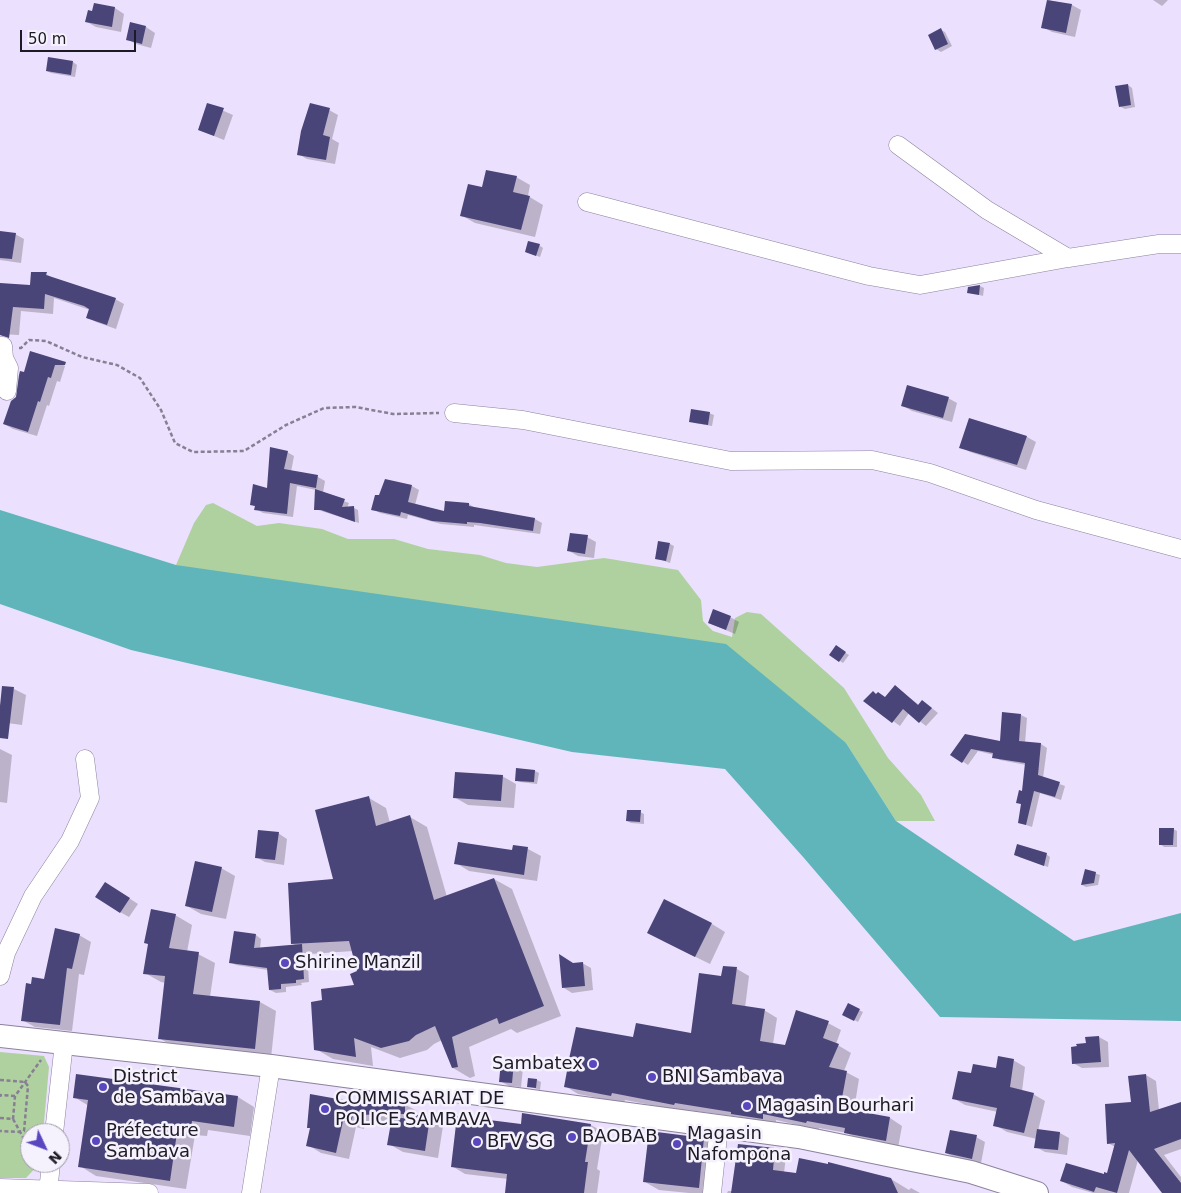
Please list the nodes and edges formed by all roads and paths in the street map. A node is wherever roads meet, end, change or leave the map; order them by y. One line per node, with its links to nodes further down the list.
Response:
1 (898, 145): 4 (street)
2 (587, 202): 4 (street)
3 (1181, 244): 4 (street)
4 (1068, 258)
5 (1, 346): 6 (street); 7 (path)
6 (7, 391)
7 (454, 412): 8 (street)
8 (1181, 549)
9 (85, 760): 10 (street)
10 (0, 976)
11 (0, 1036): 12 (main road)
12 (59, 1042): 13 (main road); 15 (path); 21 (street)
13 (271, 1066): 22 (main road); 29 (street)
14 (0, 1080): 15 (path)
15 (25, 1082): 17 (path); 20 (path)
16 (0, 1095): 17 (path)
17 (15, 1096): 19 (path)
18 (0, 1118): 19 (path)
19 (13, 1119): 24 (path)
20 (25, 1123)
21 (55, 1123)
22 (718, 1126): 30 (street); 31 (main road)
23 (0, 1131): 24 (path)
24 (20, 1132)
25 (50, 1173): 27 (street)
26 (0, 1188): 27 (street)
27 (48, 1191): 28 (street)
28 (149, 1193)
29 (251, 1193)
30 (712, 1193)
31 (1037, 1193)

